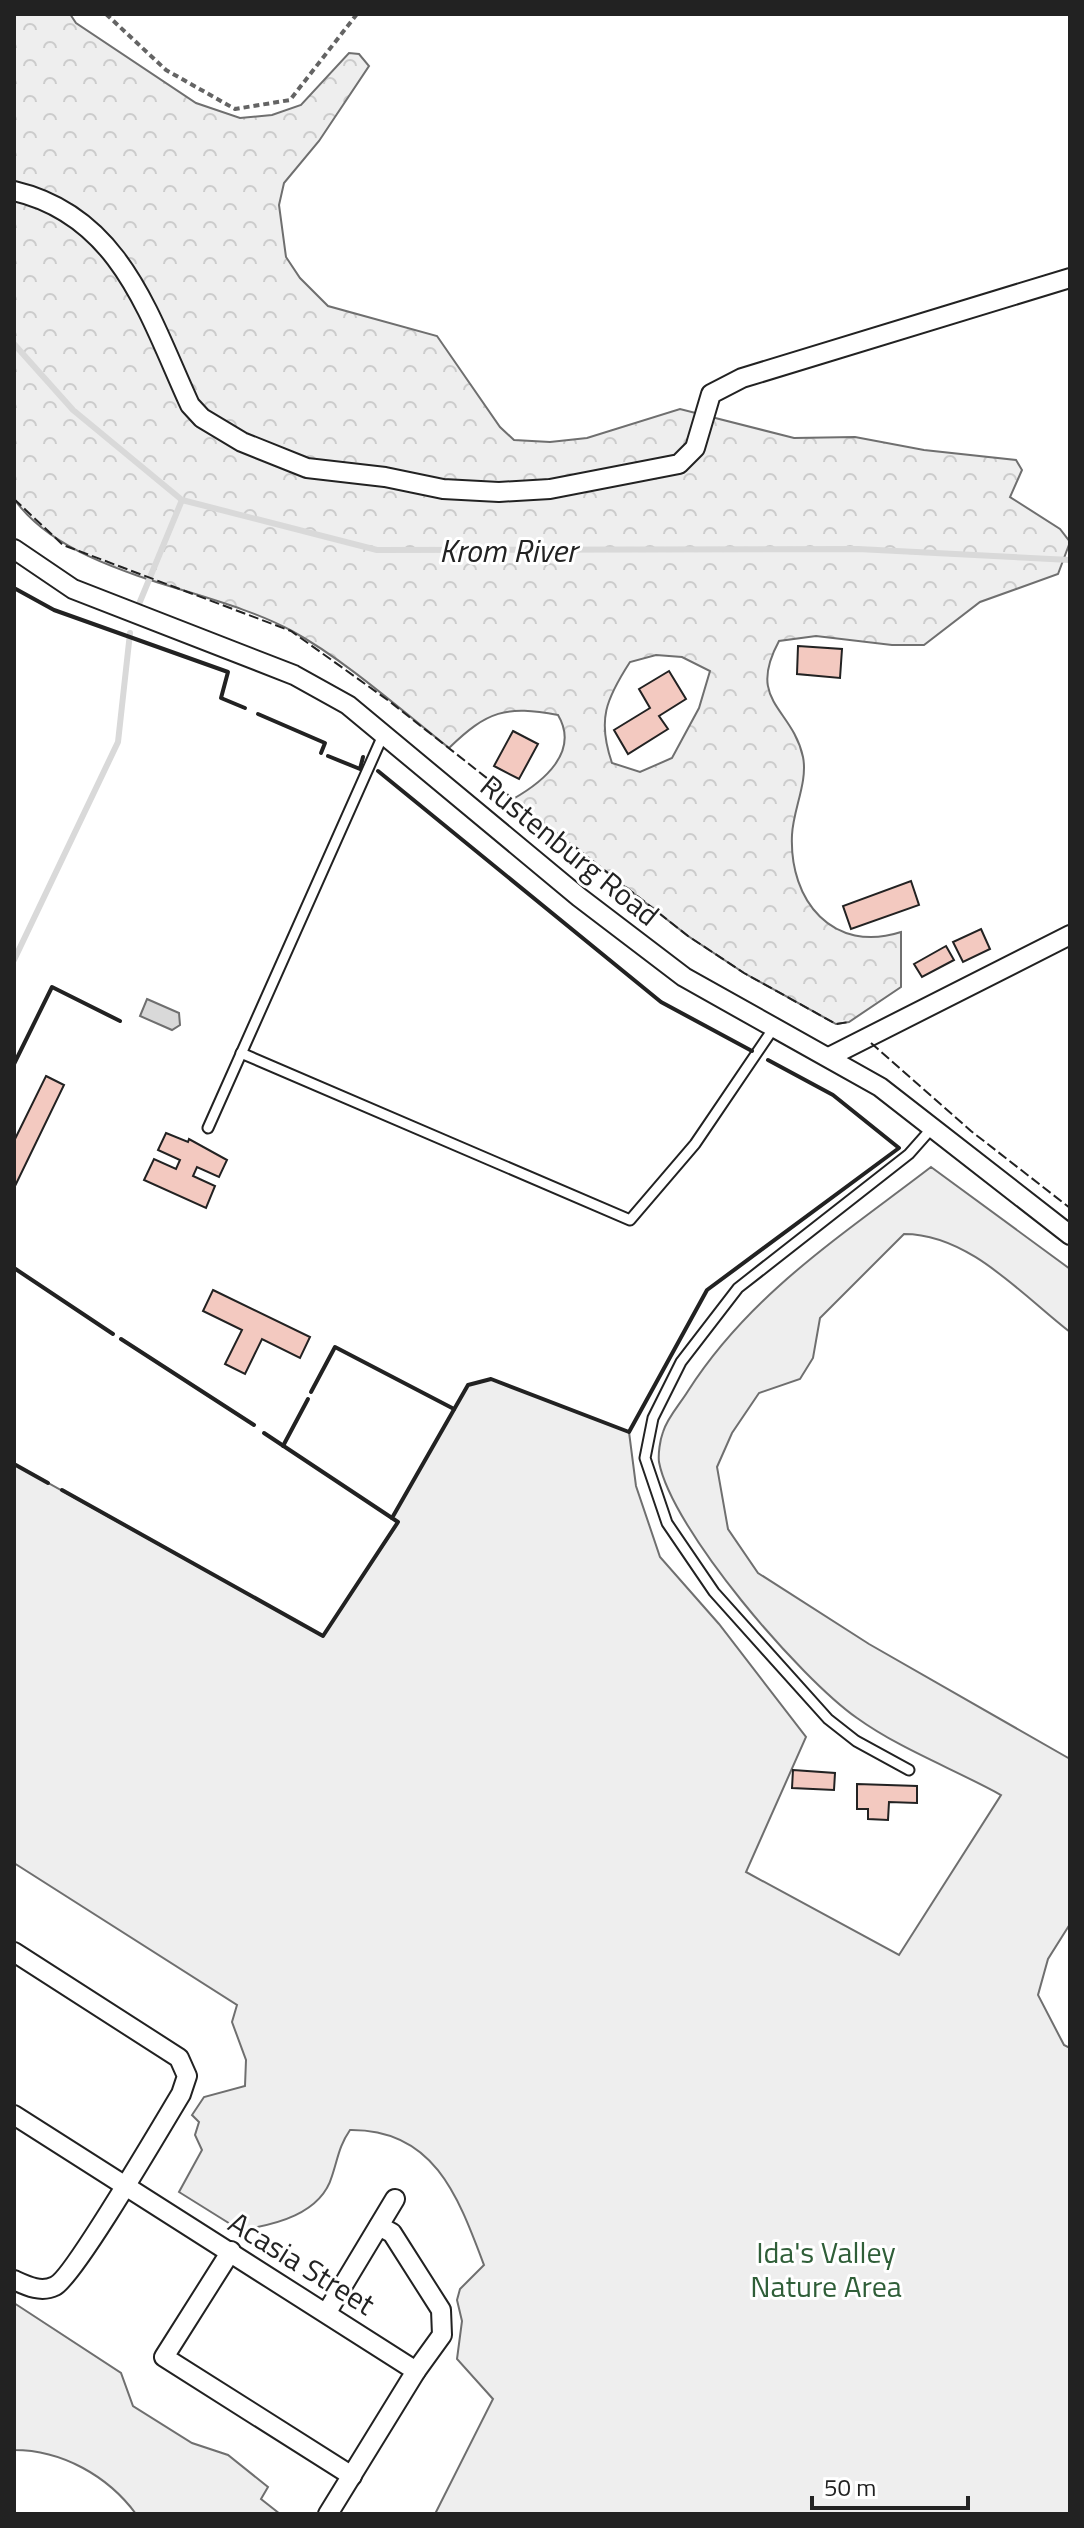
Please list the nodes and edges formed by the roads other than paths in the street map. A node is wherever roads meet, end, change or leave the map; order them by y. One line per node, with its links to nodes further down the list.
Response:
1 (14, 191): 2 (street)
2 (1070, 278)
3 (16, 555): 4 (street, Rustenburg Road)
4 (384, 732): 6 (street, Rustenburg Road); 7 (lane)
5 (1070, 935): 8 (street)
6 (773, 1029): 7 (lane); 8 (street, Rustenburg Road)
7 (241, 1053): 9 (lane)
8 (829, 1057): 10 (street, Rustenburg Road)
9 (208, 1128)
10 (932, 1128): 11 (street, Rustenburg Road); 12 (lane)
11 (1070, 1235)
12 (909, 1770)
13 (14, 1952): 15 (street)
14 (16, 2120): 15 (street, Acasia Street)
15 (124, 2184): 18 (street, Acasia Street); 19 (street)
16 (395, 2199): 17 (street)
17 (379, 2226): 20 (street); 21 (street)
18 (231, 2251): 20 (street, Acasia Street); 22 (street)
19 (14, 2280)
20 (327, 2312): 21 (street, Acasia Street)
21 (416, 2371): 22 (street)
22 (352, 2476): 23 (street)
23 (328, 2514)

